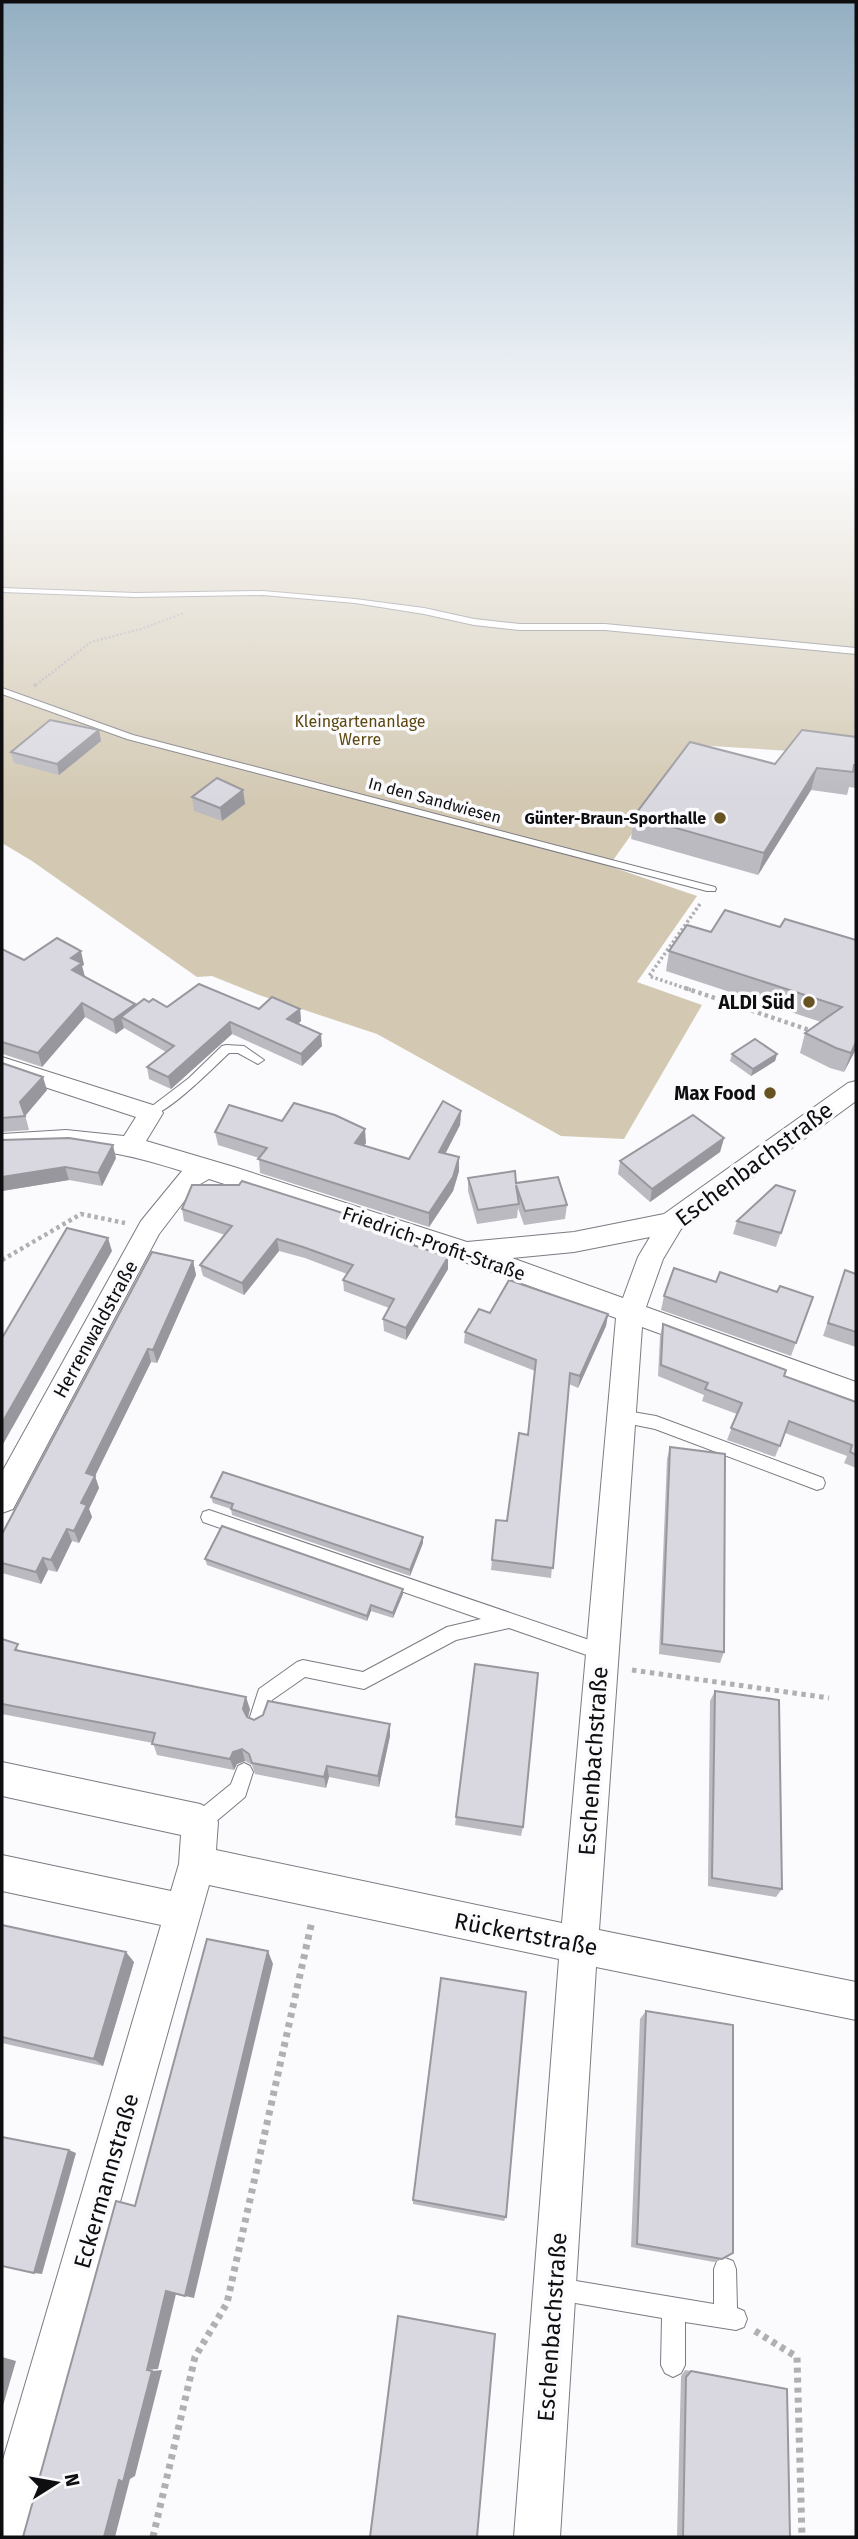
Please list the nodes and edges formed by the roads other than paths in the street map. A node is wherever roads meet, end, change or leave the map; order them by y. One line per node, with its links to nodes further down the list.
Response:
1 (2, 590): 2 (lane)
2 (856, 651)
3 (2, 691): 4 (lane, In den Sandwiesen)
4 (711, 889)
5 (258, 1060): 8 (lane)
6 (2, 1065): 8 (street)
7 (856, 1089): 12 (street, Eschenbachstraße)
8 (151, 1114): 10 (street)
9 (2, 1143): 10 (street, Friedrich-Profit-Straße)
10 (131, 1146): 11 (street, Friedrich-Profit-Straße)
11 (204, 1170): 13 (street, Friedrich-Profit-Straße); 18 (street, Herrenwaldstraße)
12 (672, 1222): 13 (street); 14 (street, Eschenbachstraße)
13 (463, 1251): 14 (street, Friedrich-Profit-Straße)
14 (630, 1314): 15 (street, Friedrich-Profit-Straße); 16 (street, Eschenbachstraße)
15 (856, 1394)
16 (621, 1416): 17 (lane); 21 (street, Eschenbachstraße)
17 (817, 1483)
18 (2, 1500)
19 (209, 1517): 20 (lane)
20 (509, 1620): 21 (lane); 22 (lane)
21 (600, 1659): 29 (street, Eschenbachstraße)
22 (258, 1720)
23 (244, 1772): 25 (lane)
24 (2, 1779): 25 (street)
25 (200, 1822): 26 (street, Eckermannstraße)
26 (197, 1864): 28 (street, Eckermannstraße); 29 (street, Rückertstraße)
27 (2, 1873): 28 (street)
28 (183, 1912): 35 (street, Eckermannstraße)
29 (579, 1944): 30 (street, Rückertstraße); 32 (street, Eschenbachstraße)
30 (856, 2001)
31 (725, 2269): 33 (lane)
32 (555, 2288): 33 (lane); 36 (street, Eschenbachstraße)
33 (674, 2309): 34 (lane)
34 (673, 2365)
35 (3, 2537)
36 (537, 2537)

